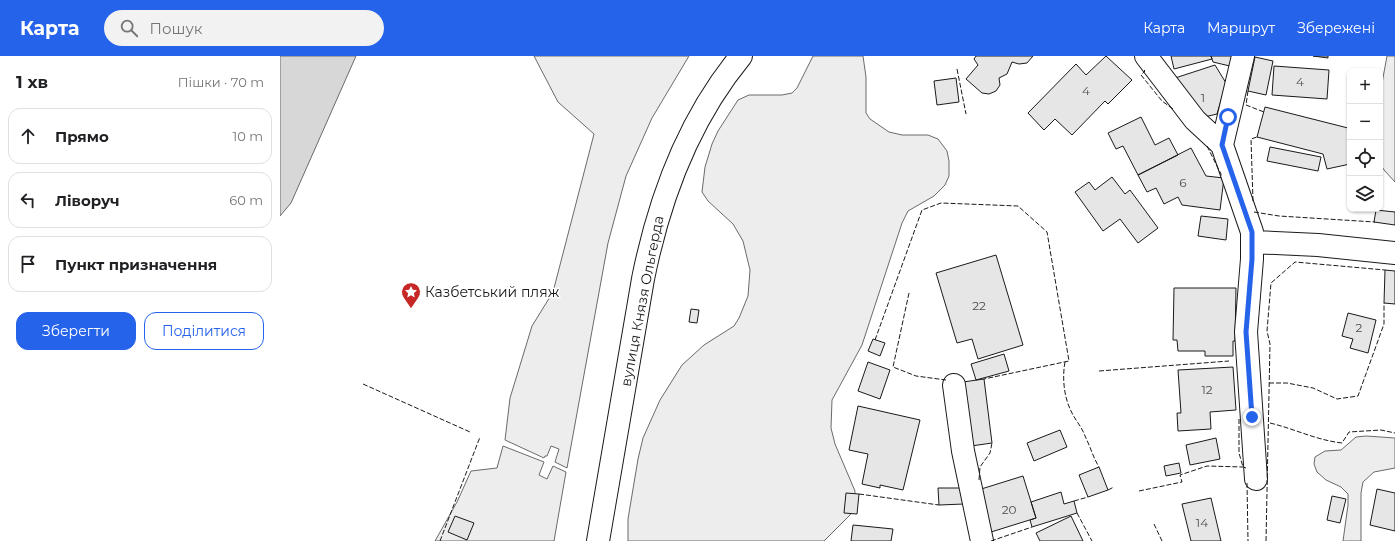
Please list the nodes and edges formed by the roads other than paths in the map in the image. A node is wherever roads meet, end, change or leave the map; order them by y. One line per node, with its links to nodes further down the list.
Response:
1 (741, 56): 9 (street, вулиця Князя Ольгерда)
2 (1146, 56): 4 (street)
3 (1243, 56): 4 (street)
4 (1222, 145): 5 (street)
5 (1253, 242): 6 (street); 8 (street)
6 (1395, 253)
7 (954, 385): 10 (street)
8 (1256, 480)
9 (598, 541)
10 (982, 541)

